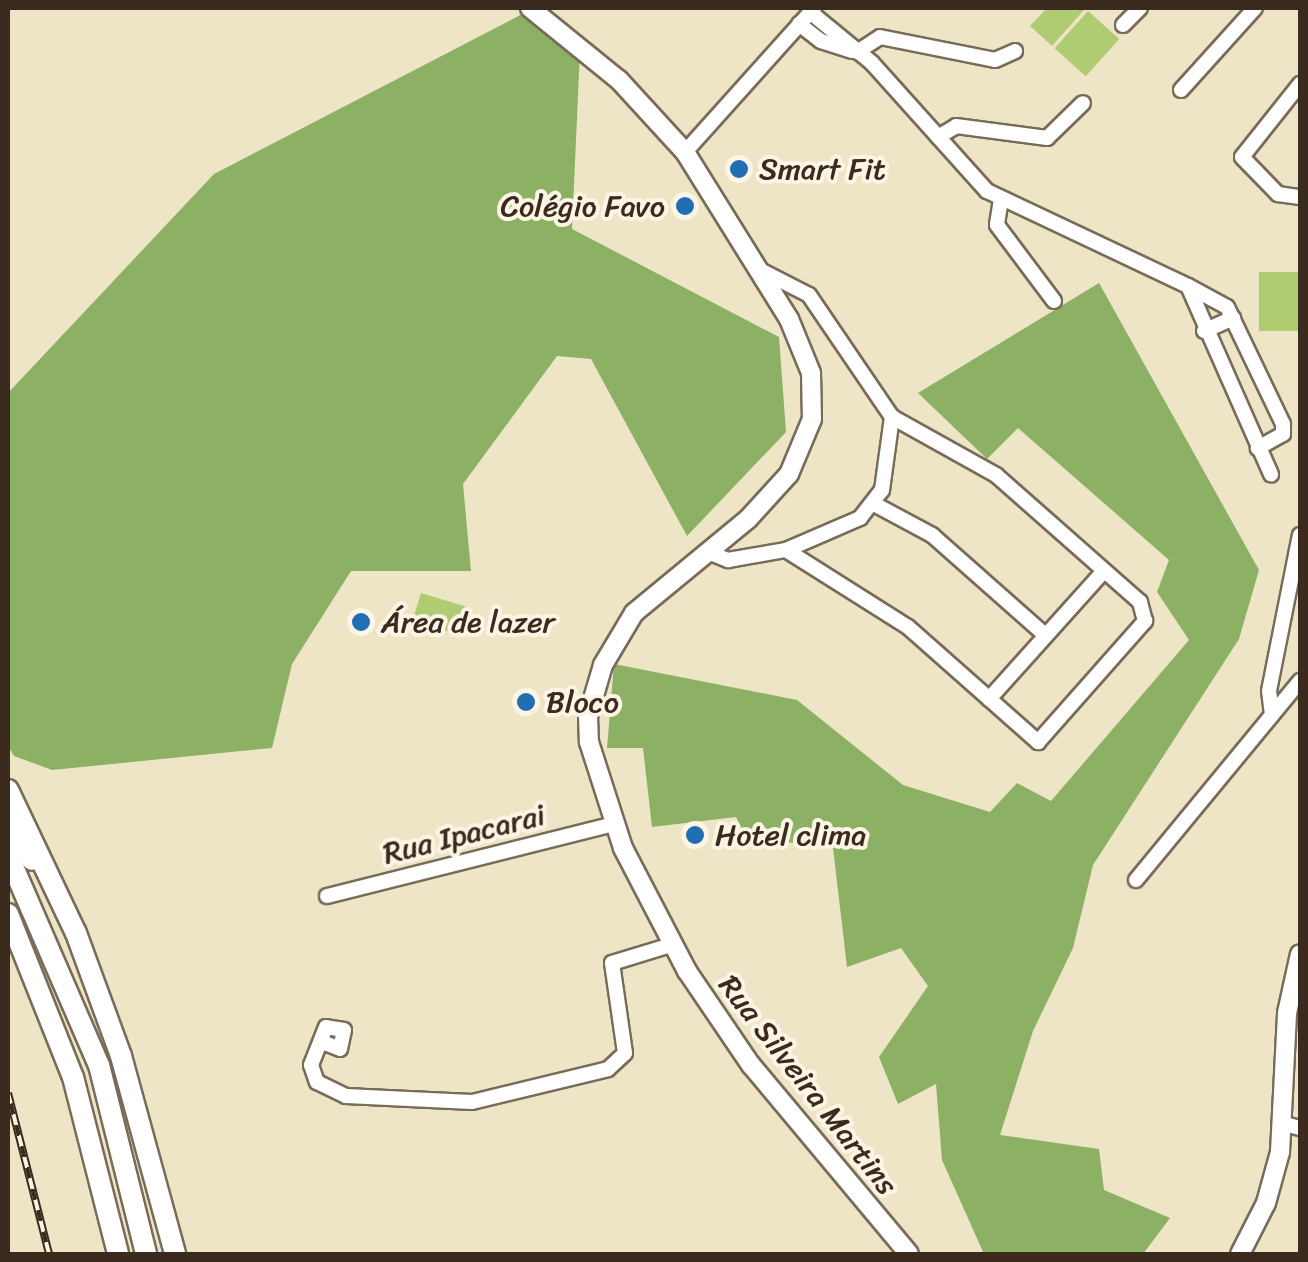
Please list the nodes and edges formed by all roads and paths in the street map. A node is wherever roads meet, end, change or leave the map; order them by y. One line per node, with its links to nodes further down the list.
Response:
1 (530, 8): 12 (main road, Rua Silveira Martins)
2 (1140, 8): 5 (street)
3 (1255, 8): 9 (street)
4 (808, 14): 6 (street); 12 (street)
5 (1124, 26)
6 (857, 52): 7 (street); 11 (street)
7 (1016, 52)
8 (1300, 84): 13 (street)
9 (1181, 90)
10 (1084, 103): 11 (street)
11 (938, 137): 14 (street)
12 (685, 152): 15 (main road, Rua Silveira Martins)
13 (1300, 197)
14 (1001, 200): 16 (street); 17 (street)
15 (758, 269): 20 (street); 26 (main road, Rua Silveira Martins)
16 (1188, 286): 18 (street); 19 (street)
17 (1054, 300)
18 (1234, 318): 19 (street); 21 (street)
19 (1204, 331): 21 (street)
20 (892, 417): 23 (street); 28 (street)
21 (1258, 448): 22 (street)
22 (1271, 474)
23 (876, 505): 25 (street); 30 (street)
24 (1300, 534): 33 (street)
25 (786, 550): 27 (street); 32 (street)
26 (708, 552): 27 (street); 35 (main road, Rua Silveira Martins)
27 (728, 560): 29 (street)
28 (1104, 571): 30 (street); 32 (street)
29 (738, 574)
30 (1045, 635): 32 (street)
31 (1300, 681): 33 (street)
32 (989, 699)
33 (1272, 715): 38 (street)
34 (8, 790): 40 (highway)
35 (614, 824): 39 (street, Rua Ipacarai); 42 (main road, Rua Silveira Martins)
36 (8, 825): 40 (highway)
37 (8, 855): 47 (highway)
38 (1136, 880)
39 (327, 896)
40 (62, 902): 48 (highway)
41 (8, 914): 46 (highway)
42 (671, 944): 44 (street); 49 (main road, Rua Silveira Martins)
43 (1300, 954): 45 (main road)
44 (322, 1042)
45 (1292, 1126): 50 (main road)
46 (118, 1254)
47 (146, 1254)
48 (175, 1254)
49 (910, 1254)
50 (1240, 1254)

